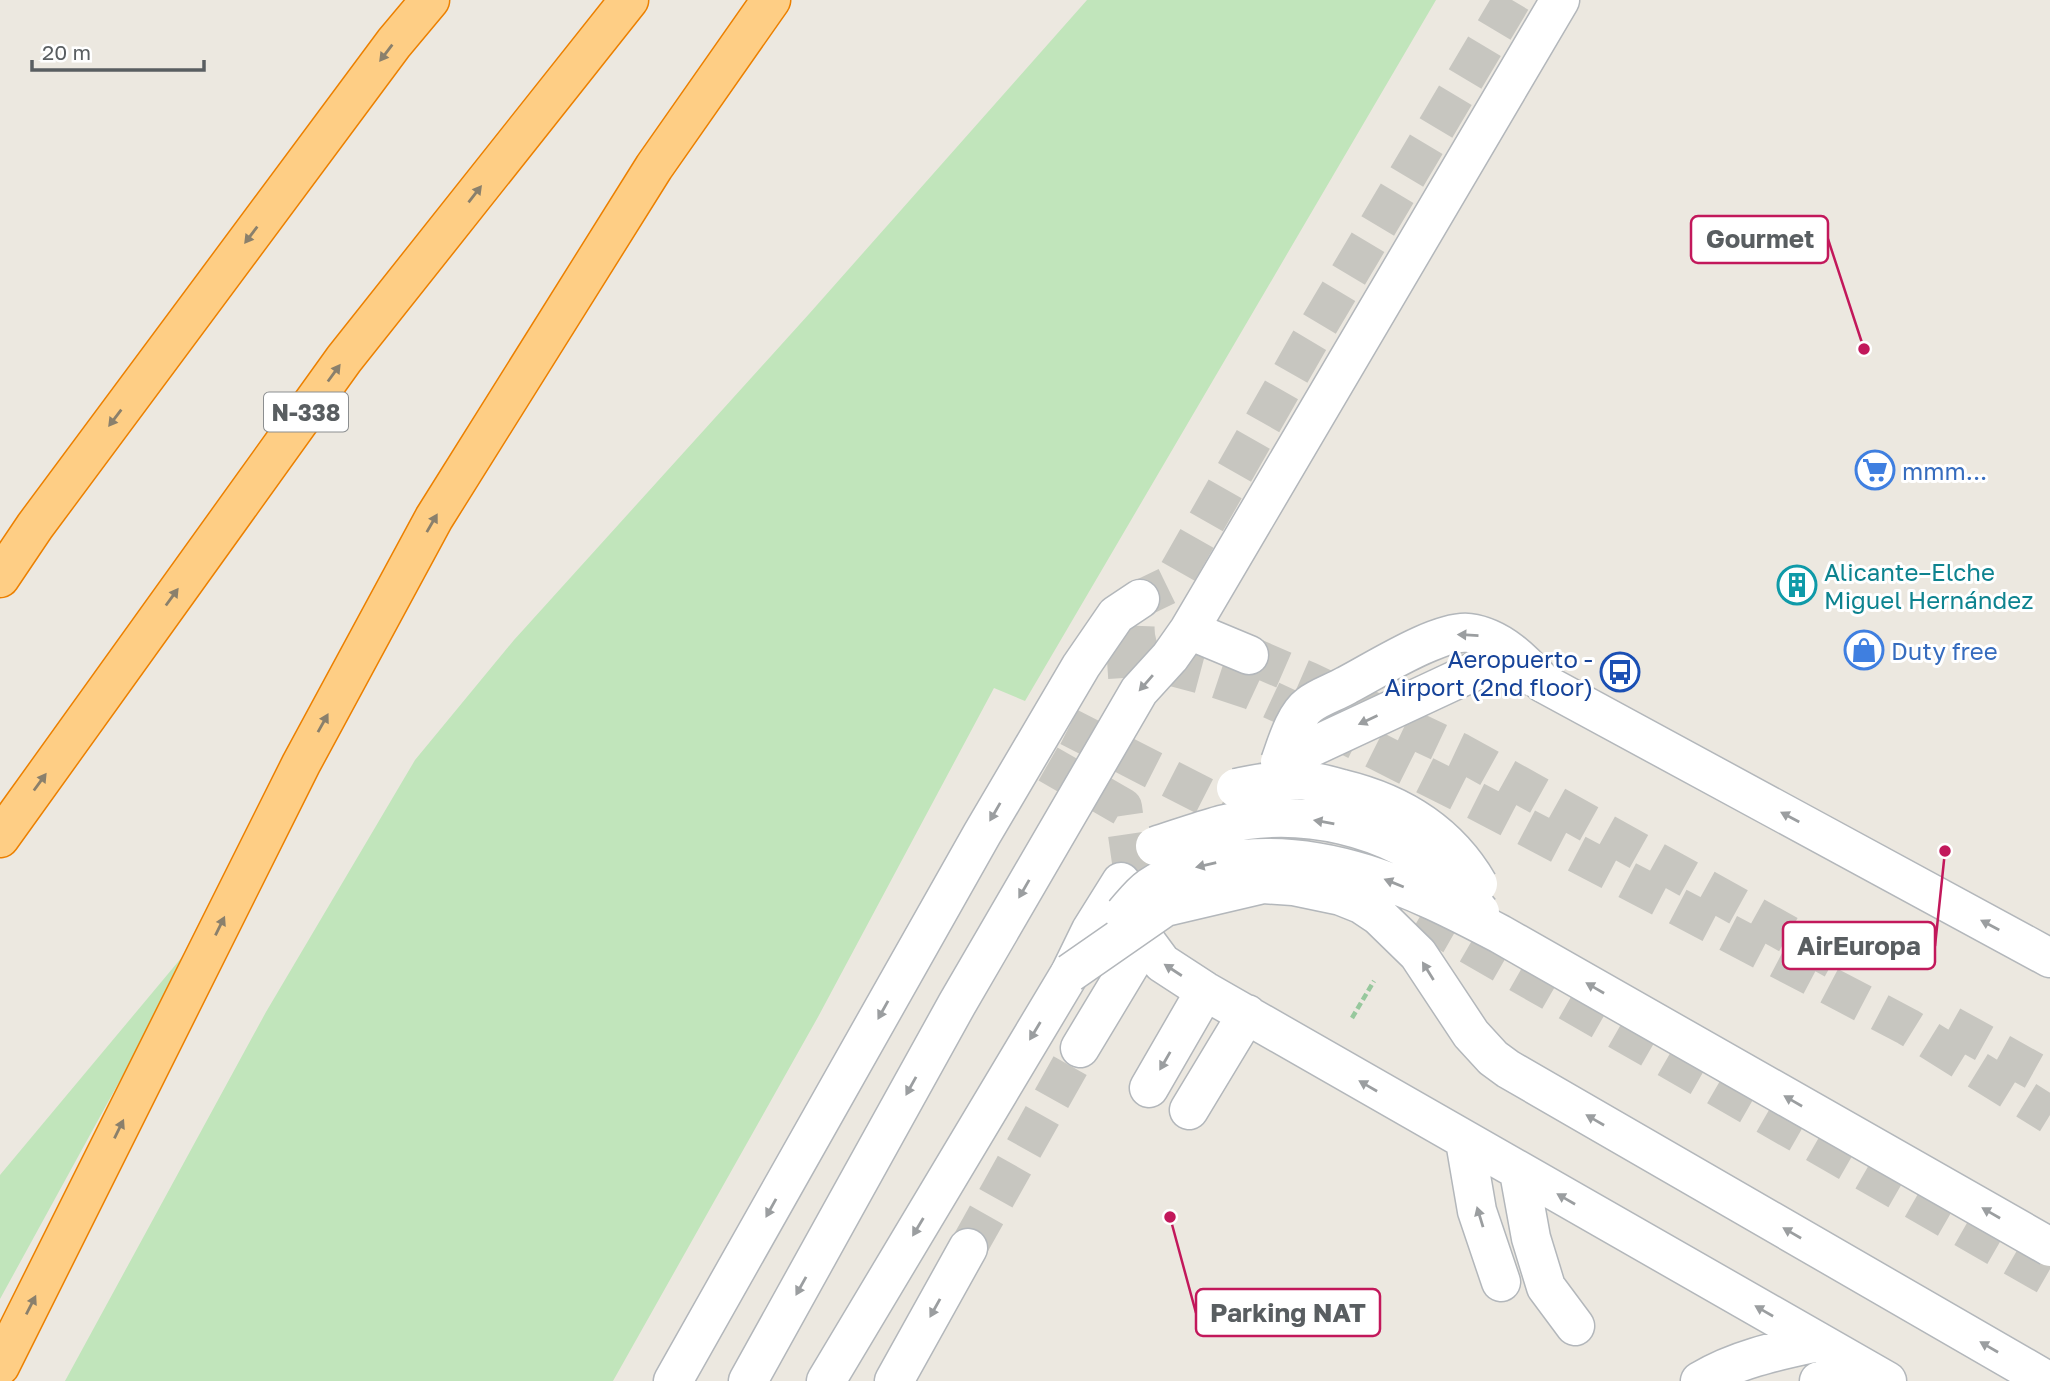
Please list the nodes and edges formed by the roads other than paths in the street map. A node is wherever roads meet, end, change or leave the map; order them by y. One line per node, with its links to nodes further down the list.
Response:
1 (430, 0): 5 (highway, one-way to 5)
2 (629, 0): 10 (highway, N-338, one-way to 2)
3 (771, 0): 27 (highway, one-way to 3)
4 (1560, 0): 7 (street)
5 (0, 578)
6 (1140, 599): 29 (street, one-way to 29)
7 (1189, 630): 8 (street); 30 (street, one-way to 30)
8 (1249, 655)
9 (1236, 788): 11 (street, bridge); 12 (street, bridge); 13 (street, one-way to 9, bridge)
10 (0, 838)
11 (1155, 846): 12 (street, one-way to 11, bridge); 14 (street)
12 (1500, 934): 14 (street, one-way to 14, bridge); 22 (street, one-way to 12, bridge)
13 (2050, 958)
14 (1070, 973): 31 (street, one-way to 31); 35 (street, one-way to 14, bridge)
15 (1205, 991): 16 (street); 17 (street, one-way to 17); 18 (street, one-way to 18)
16 (1247, 1014): 19 (street); 20 (street, one-way to 16)
17 (1080, 1048)
18 (1149, 1088)
19 (1189, 1110)
20 (1465, 1141): 21 (street); 24 (street, one-way to 20)
21 (1519, 1172): 25 (street); 26 (street, one-way to 21)
22 (2050, 1247)
23 (968, 1248): 32 (street, one-way to 32)
24 (1501, 1282)
25 (1575, 1326)
26 (1818, 1342): 28 (street); 33 (street)
27 (0, 1366)
28 (1880, 1377): 34 (street)
29 (673, 1381)
30 (748, 1381)
31 (826, 1381)
32 (894, 1381)
33 (1700, 1381)
34 (1819, 1381)
35 (2048, 1381)

